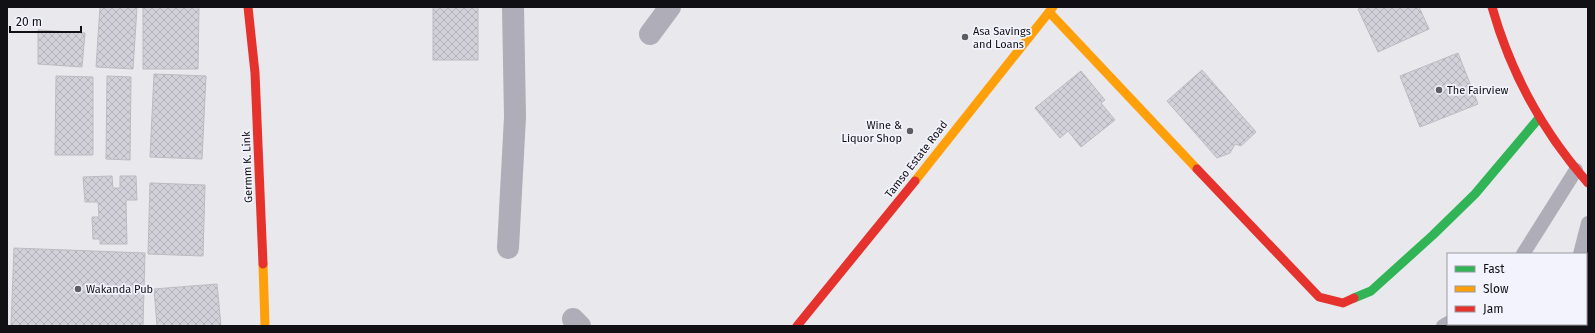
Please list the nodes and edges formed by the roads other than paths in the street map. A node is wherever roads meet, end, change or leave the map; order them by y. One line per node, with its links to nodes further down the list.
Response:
1 (248, 7): 14 (street, Germm K. Link)
2 (513, 7): 11 (street)
3 (670, 7): 6 (street)
4 (1492, 7): 7 (street)
5 (1051, 10): 7 (street); 15 (street, Tamso Estate Road)
6 (650, 34)
7 (1539, 118): 8 (street)
8 (1576, 170): 9 (street); 12 (lane)
9 (1588, 183)
10 (1588, 223): 13 (lane)
11 (508, 248)
12 (1523, 253)
13 (1580, 253)
14 (265, 326)
15 (797, 326)

